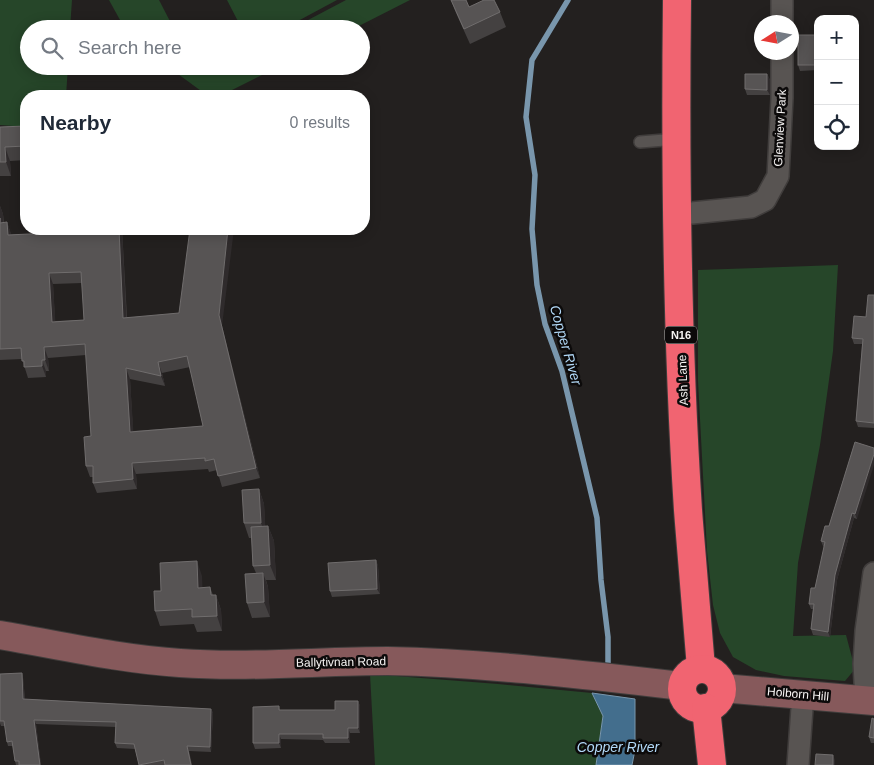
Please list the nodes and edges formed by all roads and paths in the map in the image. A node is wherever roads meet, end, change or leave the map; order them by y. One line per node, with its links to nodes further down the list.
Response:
1 (678, 0): 5 (highway, Ash Lane / N16)
2 (782, 0): 3 (street)
3 (782, 15)
4 (782, 60): 7 (street, Glenview Park)
5 (677, 139): 6 (lane); 7 (highway, Ash Lane / N16)
6 (640, 142)
7 (677, 213): 10 (highway, Ash Lane / N16)
8 (874, 573): 13 (street)
9 (0, 635): 10 (street, Ballytivnan Road)
10 (692, 677): 12 (highway); 12 (highway, N16)
11 (802, 694): 12 (street, Holborn Hill); 13 (street, Holborn Hill); 15 (street)
12 (714, 698): 14 (highway)
13 (870, 700)
14 (712, 765)
15 (798, 765)

